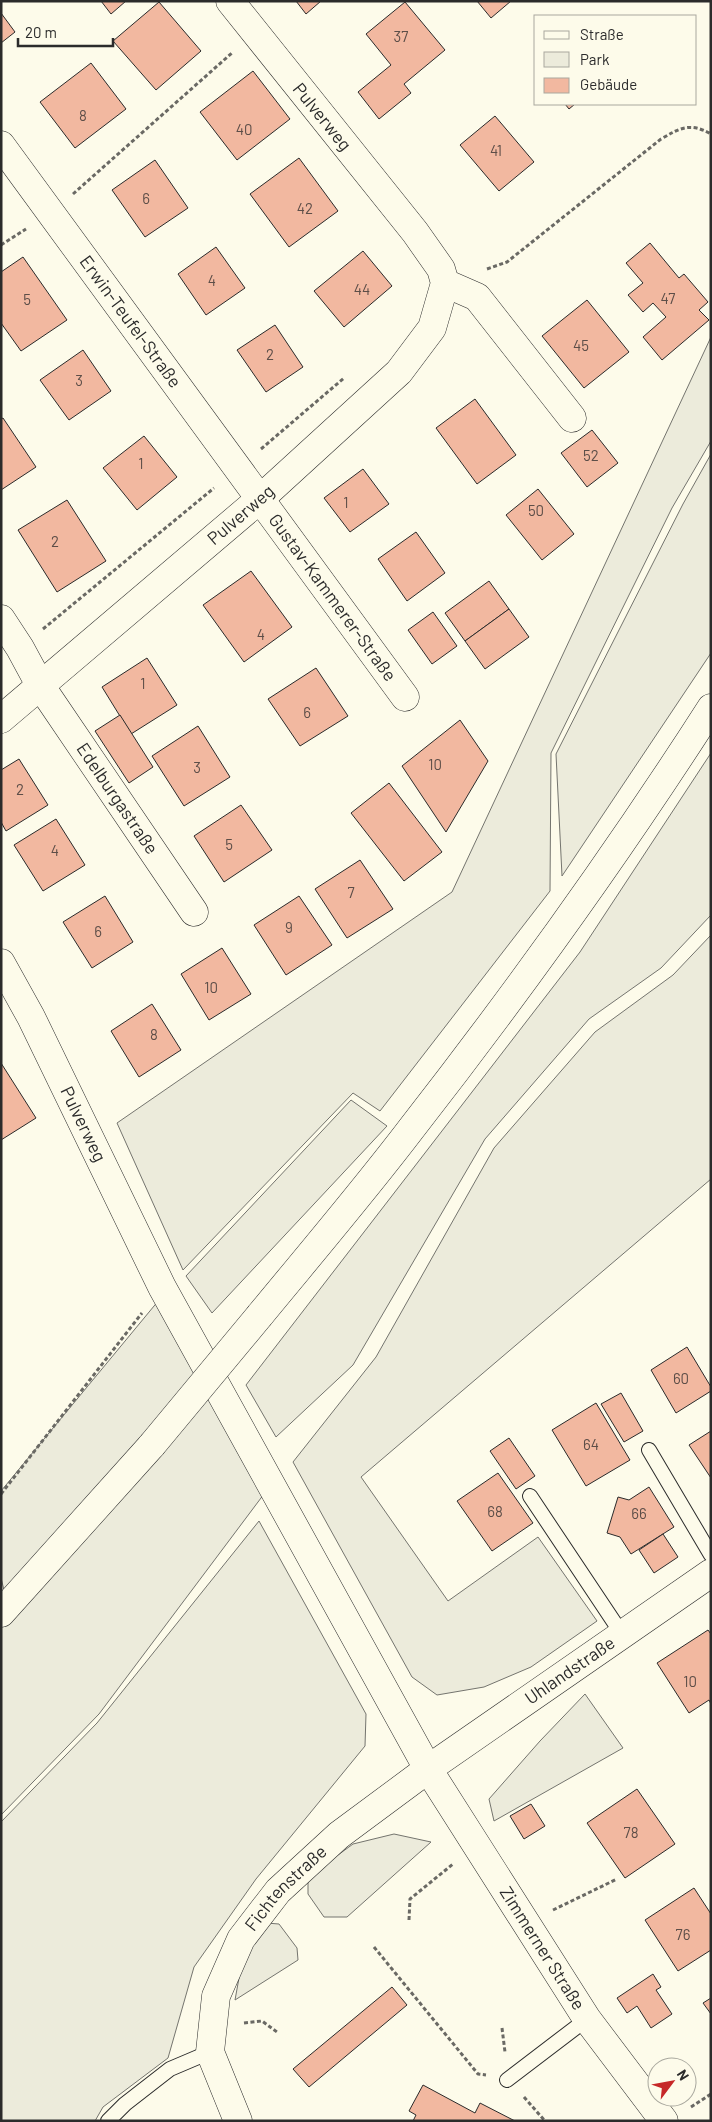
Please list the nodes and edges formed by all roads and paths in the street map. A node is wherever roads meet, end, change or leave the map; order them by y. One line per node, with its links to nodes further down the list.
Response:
1 (230, 1): 2 (street, Pulverweg)
2 (255, 33): 5 (path); 6 (street, Pulverweg)
3 (711, 134): 6 (path)
4 (1, 145): 5 (street, Erwin-Teufel-Straße)
5 (51, 213): 8 (street, Erwin-Teufel-Straße)
6 (445, 283): 7 (street); 8 (street, Pulverweg)
7 (572, 418)
8 (260, 499): 10 (street, Pulverweg); 11 (street, Gustav-Kammerer-Straße)
9 (1, 618): 10 (street, Edelburgastraße)
10 (40, 685): 13 (street, Pulverweg); 14 (street, Edelburgastraße)
11 (405, 697)
12 (711, 708): 22 (street, bridge)
13 (1, 719)
14 (194, 912)
15 (1, 964): 16 (street, Pulverweg)
16 (162, 1287): 18 (path); 24 (street, Pulverweg)
17 (649, 1450): 20 (lane)
18 (1, 1494)
19 (530, 1496): 23 (lane)
20 (711, 1555)
21 (711, 1573): 23 (street, Uhlandstraße)
22 (1, 1613)
23 (622, 1634): 24 (street, Uhlandstraße)
24 (428, 1769): 25 (street, Zimmerner Straße); 31 (street, Fichtenstraße)
25 (476, 1845): 27 (path); 28 (street, Zimmerner Straße)
26 (617, 1879): 28 (path)
27 (409, 1920)
28 (526, 1923): 30 (street, Zimmerner Straße)
29 (374, 1947): 34 (path)
30 (587, 2019): 34 (lane); 38 (street, Zimmerner Straße)
31 (213, 2026): 32 (path); 33 (street, Fichtenstraße)
32 (277, 2032)
33 (210, 2052): 35 (lane); 36 (street, Fichtenstraße)
34 (507, 2080): 37 (path)
35 (108, 2121)
36 (238, 2121)
37 (545, 2121)
38 (664, 2121)

